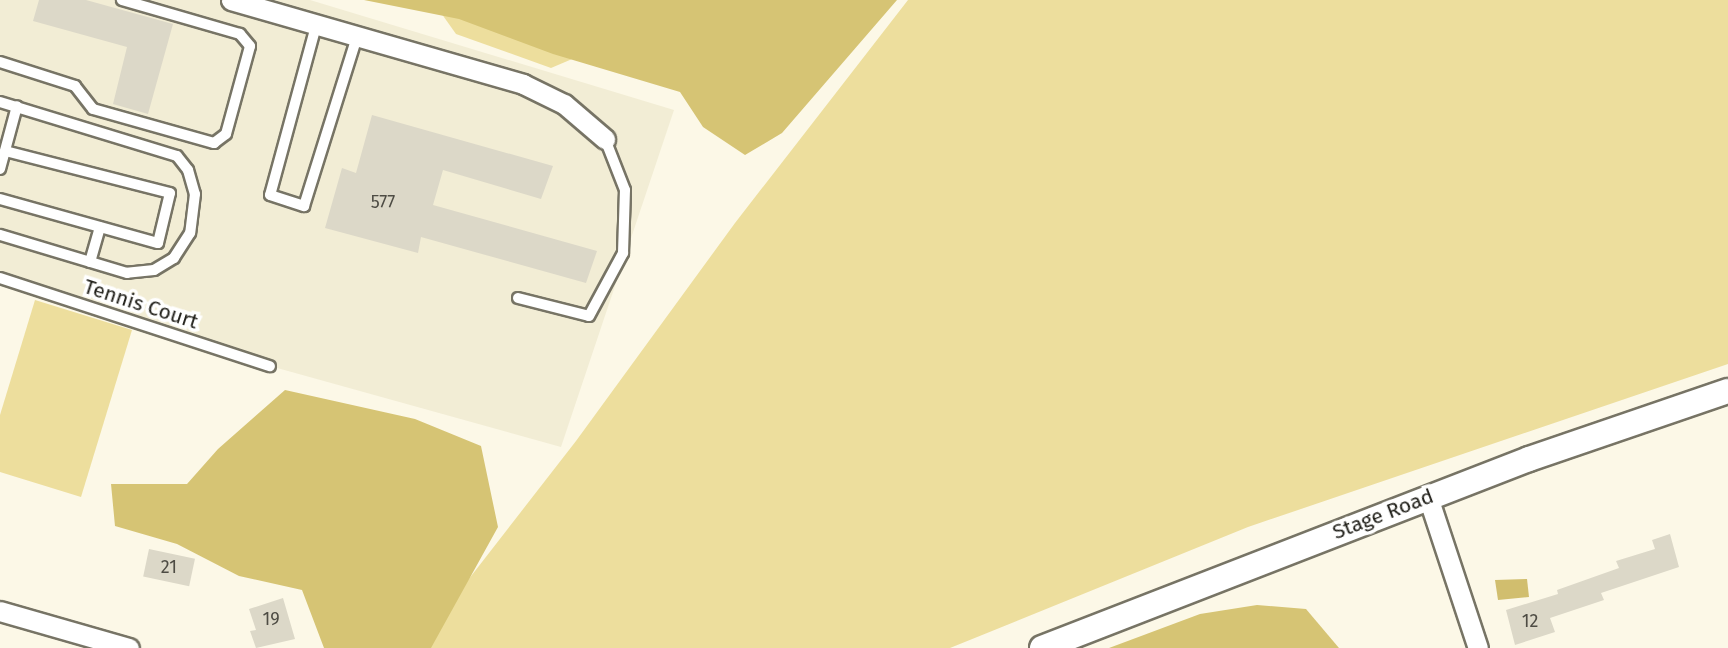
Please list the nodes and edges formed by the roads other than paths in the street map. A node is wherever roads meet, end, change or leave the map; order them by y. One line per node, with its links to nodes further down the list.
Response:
1 (122, 0): 5 (lane)
2 (231, 0): 3 (street)
3 (316, 26): 4 (street); 4 (lane)
4 (357, 37): 8 (street)
5 (0, 62)
6 (0, 102): 7 (lane)
7 (17, 106): 9 (lane); 14 (lane)
8 (605, 139): 16 (lane)
9 (5, 150): 10 (lane); 12 (lane)
10 (0, 169)
11 (0, 199): 12 (lane)
12 (100, 227): 14 (lane)
13 (0, 235): 14 (lane)
14 (90, 262)
15 (0, 278): 17 (lane, Tennis Court)
16 (518, 298)
17 (270, 366)
18 (1728, 391): 19 (street, Stage Road)
19 (1428, 497): 22 (street, Stage Road); 23 (street)
20 (0, 611): 21 (street)
21 (129, 648)
22 (1042, 648)
23 (1478, 648)

